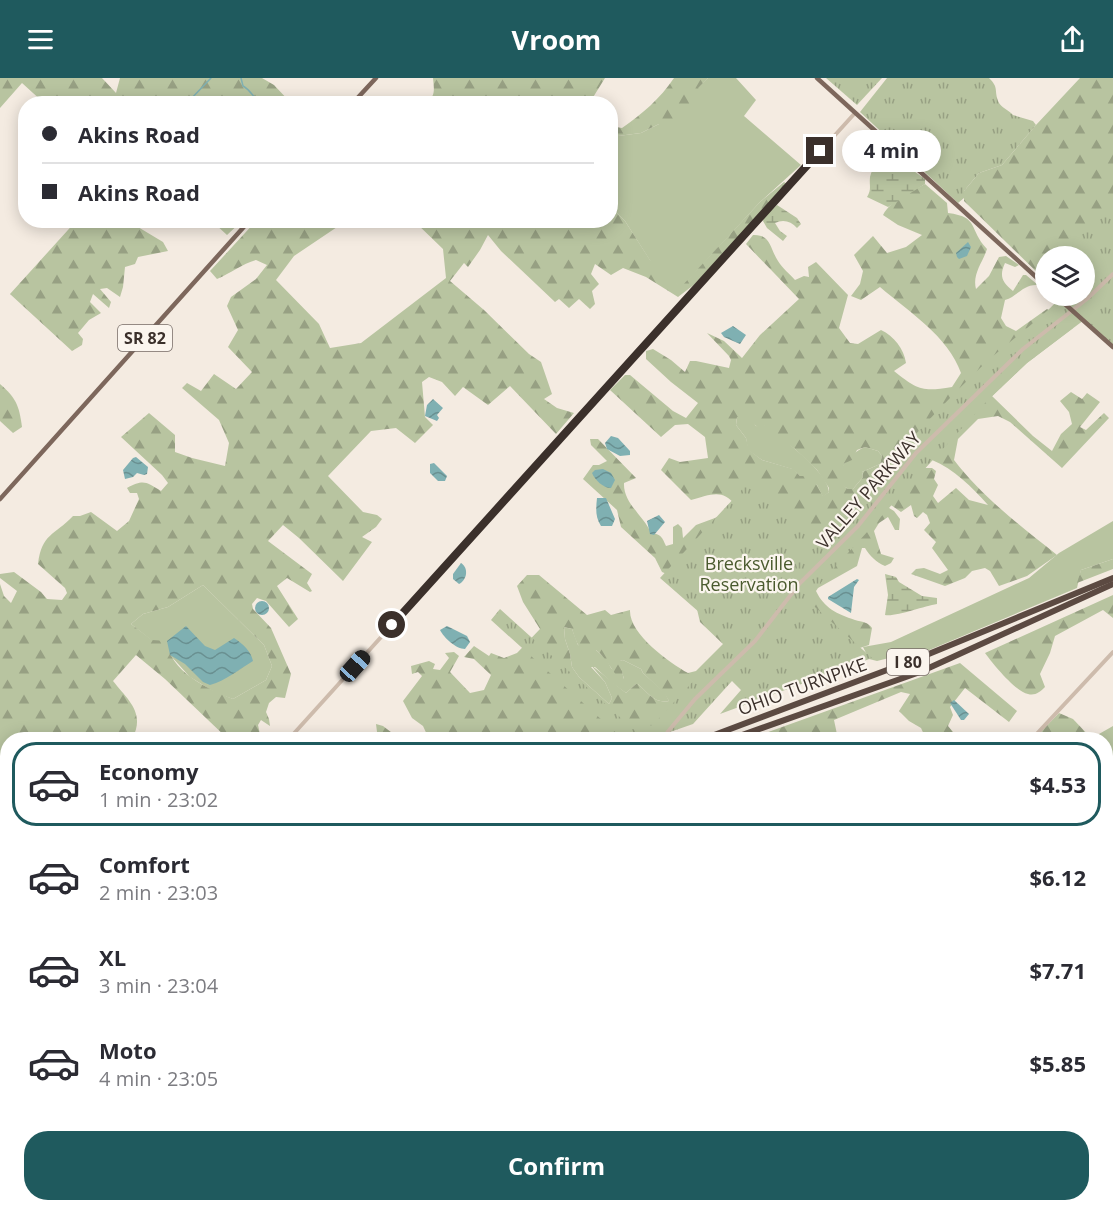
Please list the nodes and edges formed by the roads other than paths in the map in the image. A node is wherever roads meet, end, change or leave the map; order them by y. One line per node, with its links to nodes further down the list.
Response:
1 (376, 78): 3 (main road)
2 (817, 78): 4 (main road)
3 (359, 96)
4 (855, 112): 7 (main road); 15 (street)
5 (243, 228): 11 (main road, SR 82)
6 (1113, 274): 9 (street, VALLEY PARKWAY)
7 (1035, 276)
8 (1067, 306): 9 (main road)
9 (1072, 310): 10 (main road); 16 (street, VALLEY PARKWAY)
10 (1113, 347)
11 (0, 499)
12 (1113, 578): 17 (highway, OHIO TURNPIKE / I 80)
13 (1113, 584): 18 (highway, OHIO TURNPIKE / I 80)
14 (1113, 652): 19 (street)
15 (295, 732)
16 (668, 732)
17 (722, 732)
18 (751, 732)
19 (1038, 732)

